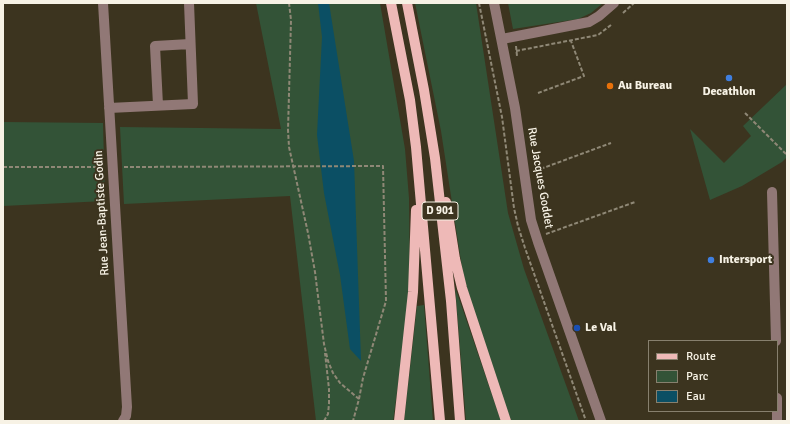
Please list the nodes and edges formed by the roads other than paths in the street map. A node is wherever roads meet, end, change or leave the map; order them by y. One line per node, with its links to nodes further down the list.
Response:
1 (103, 3): 10 (street, Rue Jean-Baptiste Godin)
2 (188, 3): 8 (street)
3 (391, 3): 12 (main road, D 901)
4 (407, 3): 11 (main road, D 901)
5 (494, 3): 7 (street, Rue Jacques Goddet)
6 (614, 3): 7 (street)
7 (502, 39): 20 (street, Rue Jacques Goddet)
8 (190, 44): 9 (street); 9 (street)
9 (158, 105): 10 (street)
10 (109, 108): 15 (street, Rue Jean-Baptiste Godin)
11 (435, 158): 18 (main road, D 901); 19 (main road)
12 (418, 168): 16 (main road); 17 (main road, D 901)
13 (772, 192): 14 (street)
14 (776, 340)
15 (123, 421)
16 (399, 421)
17 (440, 421)
18 (460, 421)
19 (506, 421)
20 (601, 421)

